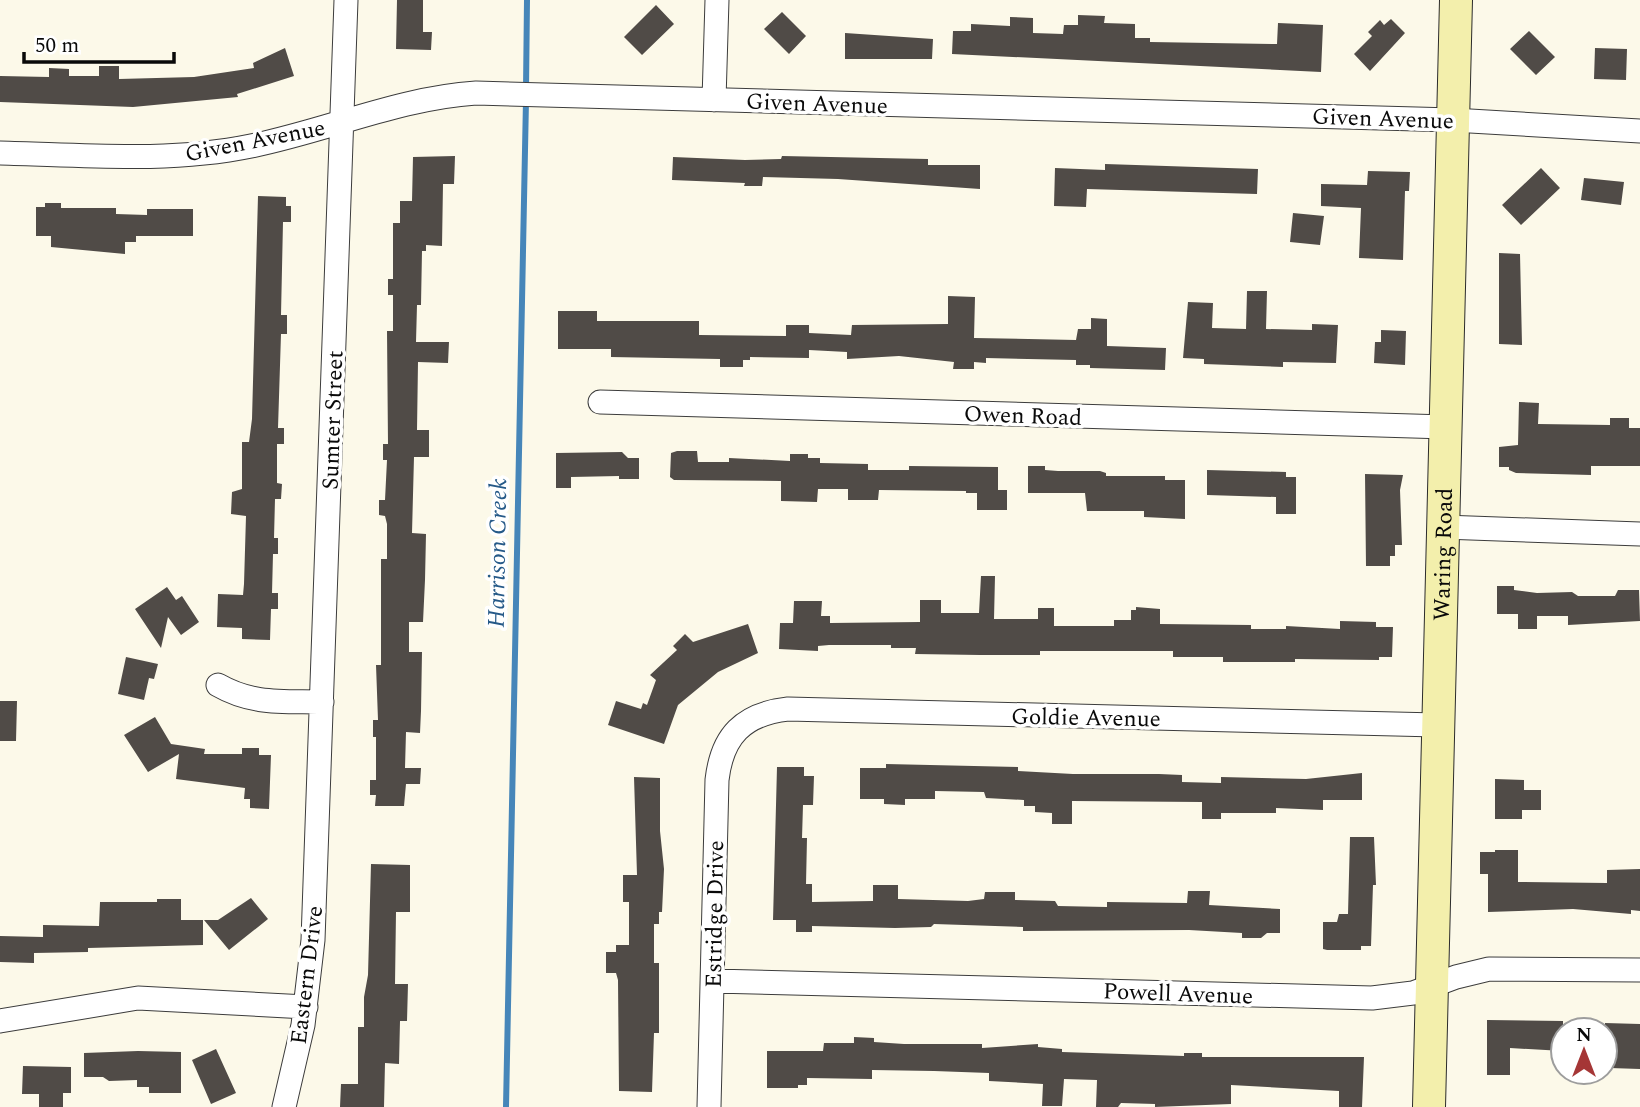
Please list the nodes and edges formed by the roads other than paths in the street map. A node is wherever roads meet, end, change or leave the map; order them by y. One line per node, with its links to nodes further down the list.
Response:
1 (346, 0): 6 (street, Sumter Street)
2 (717, 0): 4 (street)
3 (1456, 0): 5 (street, Waring Road)
4 (714, 100): 5 (street, Given Avenue); 6 (street, Given Avenue)
5 (1453, 120): 7 (street, Given Avenue); 10 (street, Waring Road)
6 (343, 123): 8 (street, Given Avenue); 14 (street, Sumter Street)
7 (1640, 131)
8 (0, 153)
9 (600, 402): 10 (street, Owen Road)
10 (1446, 427): 11 (street, Waring Road)
11 (1443, 527): 12 (street); 15 (street, Waring Road)
12 (1640, 534)
13 (218, 685): 14 (street)
14 (322, 702): 17 (street, Sumter Street)
15 (1437, 725): 16 (street, Goldie Avenue); 20 (street, Waring Road)
16 (739, 728): 19 (street, Estridge Drive)
17 (319, 841): 21 (street, Eastern Drive)
18 (1640, 970): 20 (street, Powell Avenue)
19 (713, 981): 20 (street, Powell Avenue); 24 (street, Estridge Drive)
20 (1433, 986): 25 (street, Waring Road)
21 (306, 1007): 22 (street); 23 (street, Eastern Drive)
22 (0, 1021)
23 (284, 1107)
24 (709, 1107)
25 (1429, 1107)

